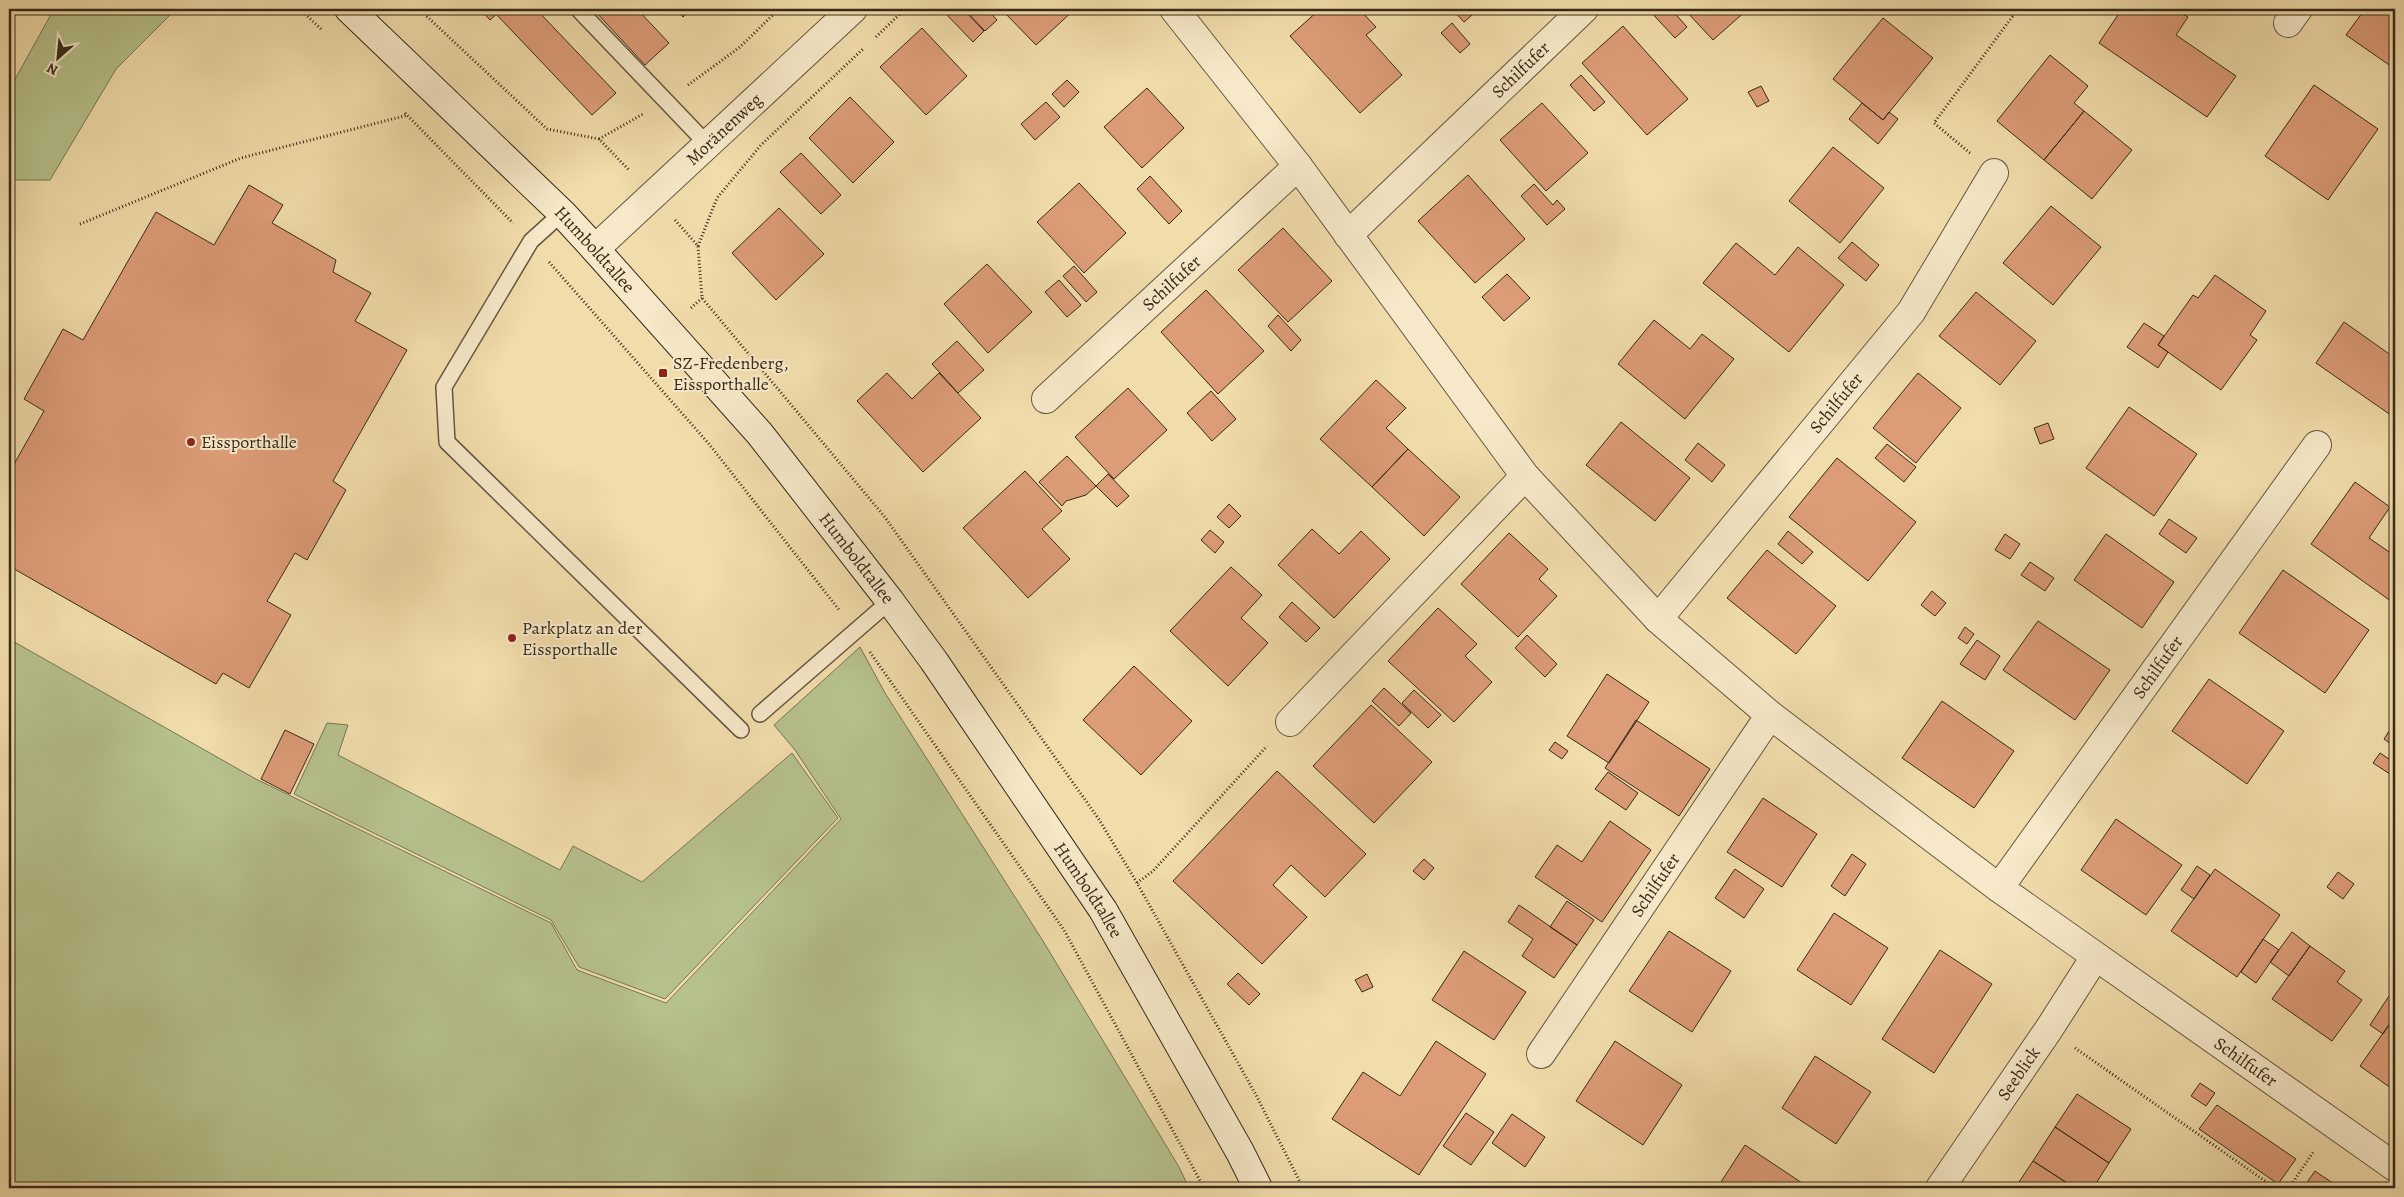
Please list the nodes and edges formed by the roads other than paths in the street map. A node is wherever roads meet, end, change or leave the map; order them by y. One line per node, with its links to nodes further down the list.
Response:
1 (349, 9): 9 (street, Humboldtallee)
2 (578, 9): 6 (lane)
3 (853, 9): 6 (street, Moränenweg)
4 (1174, 9): 7 (street, Schilfufer)
5 (1584, 9): 10 (street, Schilfufer)
6 (708, 145): 11 (street, Moränenweg)
7 (1298, 166): 10 (street, Schilfufer); 12 (street, Schilfufer)
8 (1994, 173): 16 (street, Schilfufer)
9 (562, 212): 11 (street, Humboldtallee); 20 (lane)
10 (1348, 235): 14 (street, Schilfufer)
11 (595, 249): 15 (street, Humboldtallee)
12 (1046, 399)
13 (2317, 445): 21 (street, Schilfufer)
14 (1525, 476): 16 (street, Schilfufer); 19 (street)
15 (890, 601): 17 (lane); 25 (street, Humboldtallee)
16 (1658, 619): 18 (street, Schilfufer)
17 (760, 714)
18 (1770, 715): 21 (street, Schilfufer); 23 (street, Schilfufer)
19 (1290, 722)
20 (741, 730)
21 (1999, 888): 22 (street, Schilfufer)
22 (2095, 957): 24 (street, Schilfufer); 26 (street, Seeblick)
23 (1541, 1054)
24 (2395, 1167)
25 (1258, 1188)
26 (1940, 1188)

